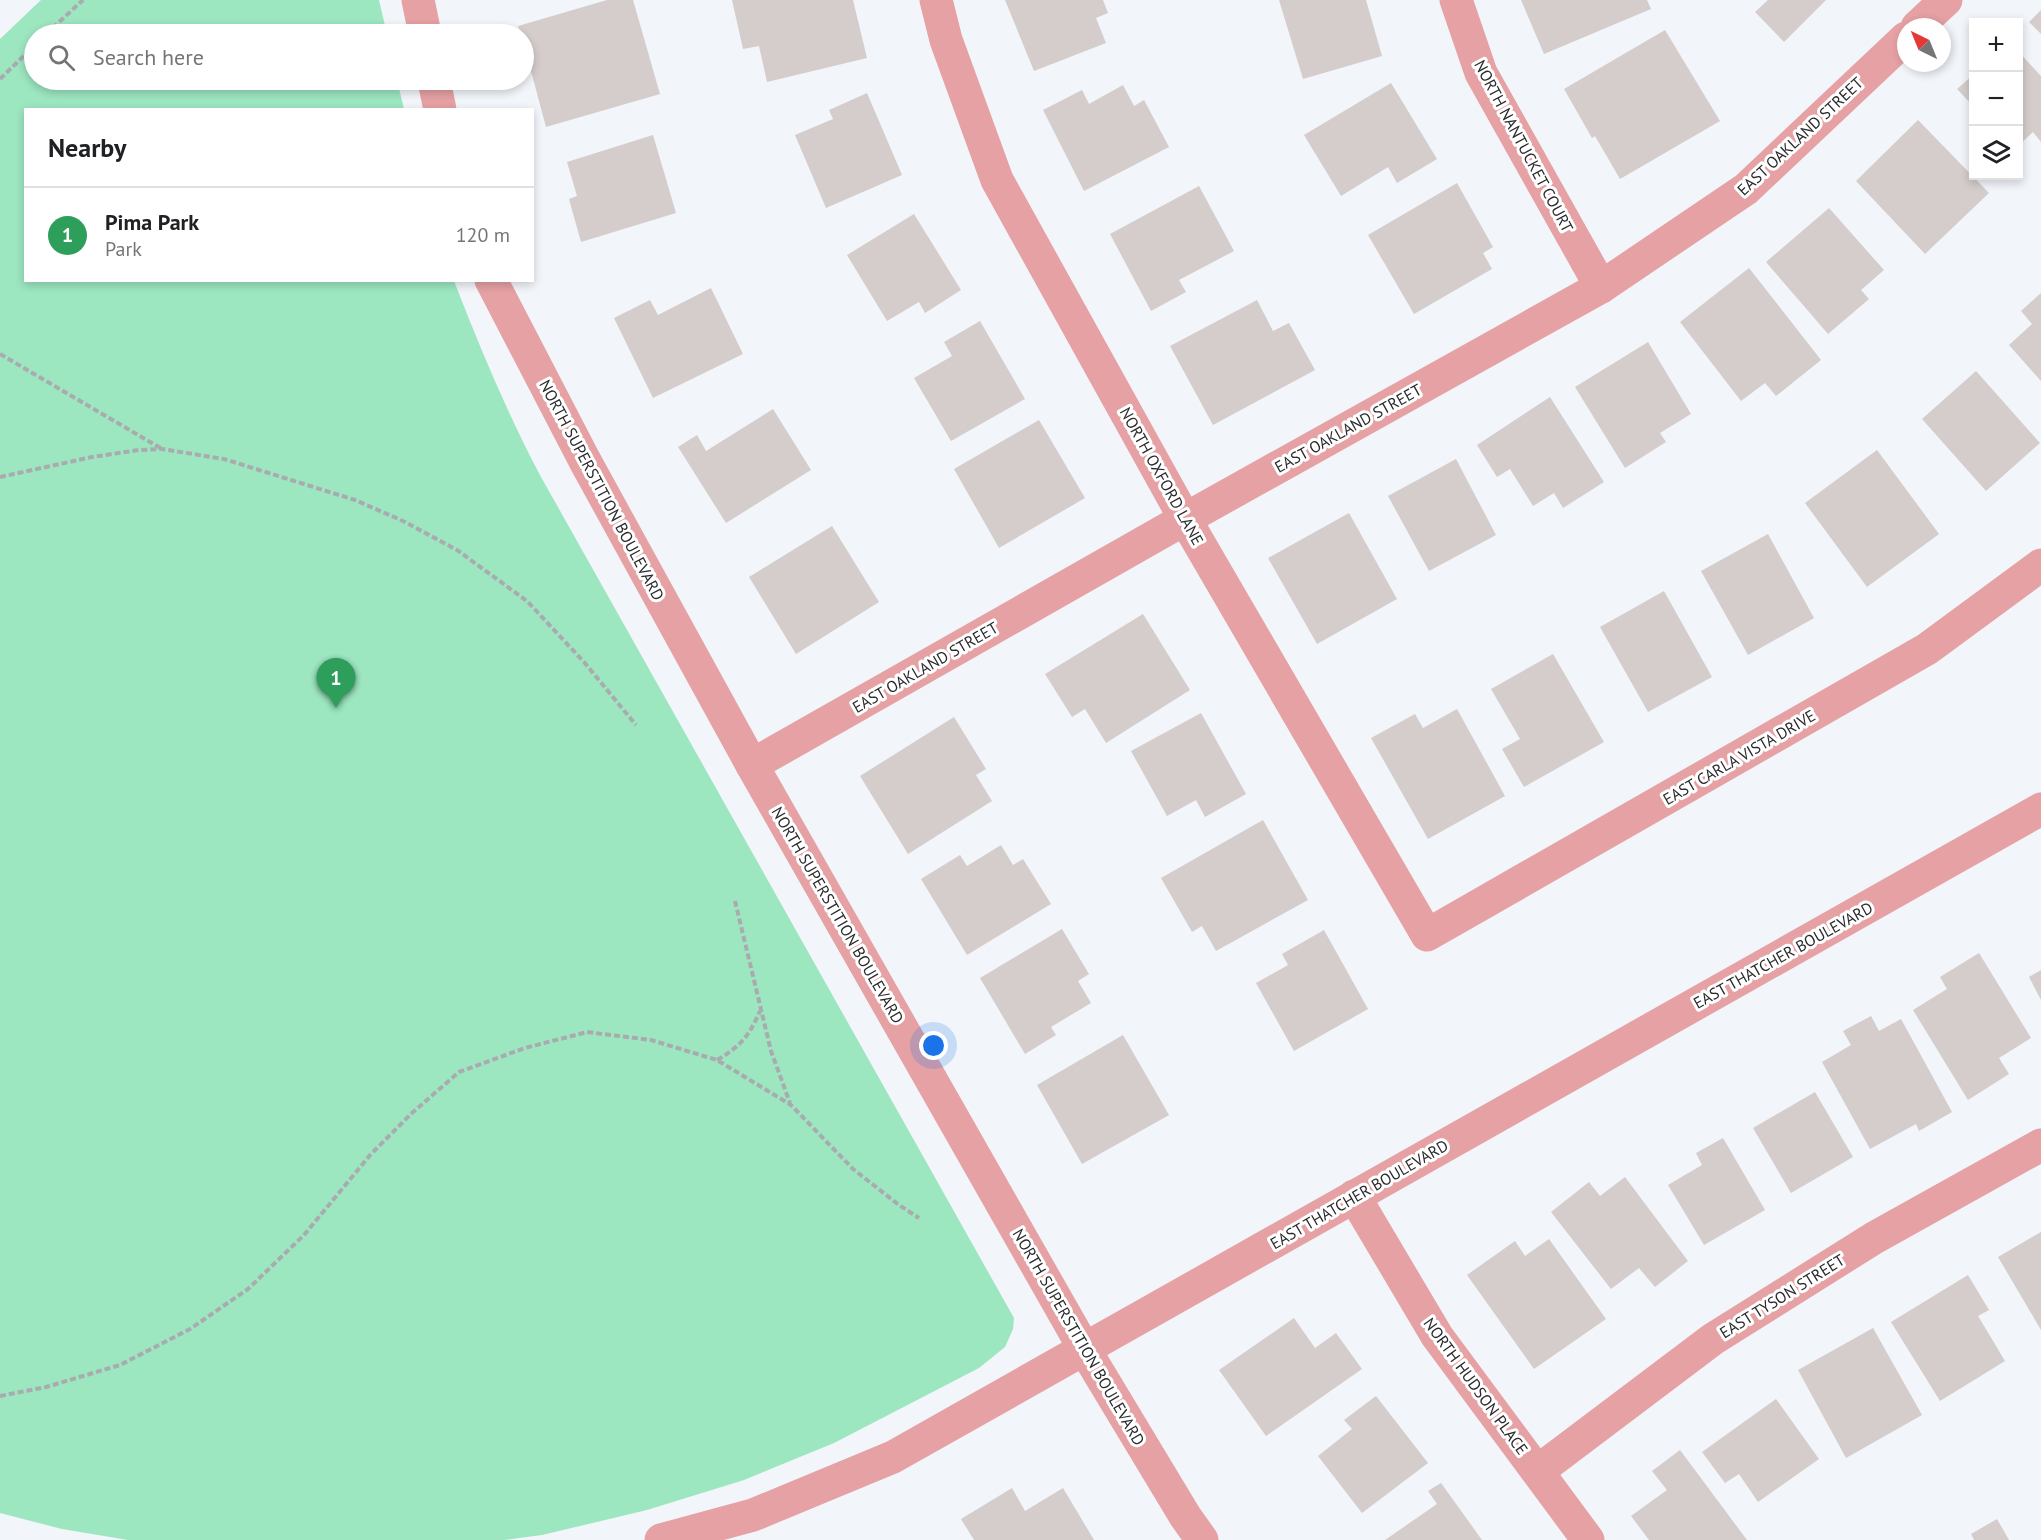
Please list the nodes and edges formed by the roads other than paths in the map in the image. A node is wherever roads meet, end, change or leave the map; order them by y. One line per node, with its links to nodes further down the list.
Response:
1 (418, 0): 6 (street)
2 (936, 0): 12 (street, NORTH OXFORD LANE)
3 (1456, 0): 11 (street, NORTH NANTUCKET COURT)
4 (1946, 0): 5 (street)
5 (1927, 18)
6 (423, 24)
7 (1897, 46): 11 (street, EAST OAKLAND STREET)
8 (436, 90): 9 (street)
9 (440, 108)
10 (492, 282): 14 (street, NORTH SUPERSTITION BOULEVARD)
11 (1601, 287): 12 (street, EAST OAKLAND STREET)
12 (1185, 519): 14 (street, EAST OAKLAND STREET); 16 (street, NORTH OXFORD LANE)
13 (2041, 565): 16 (street, EAST CARLA VISTA DRIVE)
14 (752, 765): 19 (street, NORTH SUPERSTITION BOULEVARD)
15 (2041, 810): 18 (street, EAST THATCHER BOULEVARD)
16 (1427, 935)
17 (2041, 1145): 20 (street, EAST TYSON STREET)
18 (1354, 1196): 19 (street, EAST THATCHER BOULEVARD); 20 (street, NORTH HUDSON PLACE)
19 (1085, 1350): 21 (street, EAST THATCHER BOULEVARD); 22 (street, NORTH SUPERSTITION BOULEVARD)
20 (1538, 1471): 23 (street, NORTH HUDSON PLACE)
21 (661, 1540)
22 (1202, 1540)
23 (1588, 1540)

